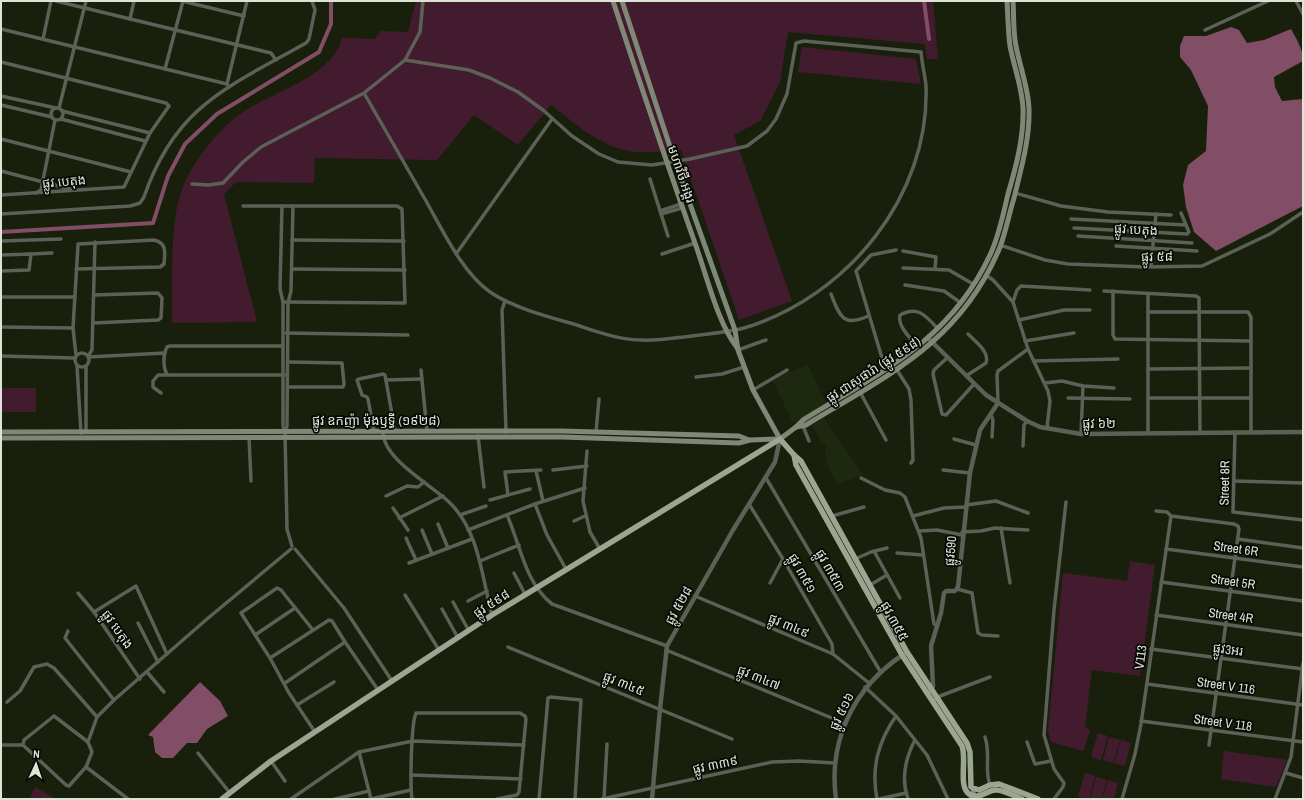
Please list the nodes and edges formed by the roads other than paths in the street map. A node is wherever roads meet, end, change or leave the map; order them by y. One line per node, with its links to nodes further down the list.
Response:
1 (51, 1): 22 (street)
2 (56, 1): 15 (street)
3 (86, 1): 15 (street)
4 (134, 1): 18 (street)
5 (183, 1): 17 (street); 20 (street)
6 (247, 1): 17 (street)
7 (312, 1): 25 (street)
8 (423, 1): 26 (street)
9 (622, 1): 14 (main road); 43 (main road, មហាវិថី អង្គរ)
10 (1008, 1): 101 (main road, ផ្លូវ ជាសុផារ៉ា (ផ្លូវ ៥៩៨))
11 (1013, 1): 51 (main road, ផ្លូវ ជាសុផារ៉ា (ផ្លូវ ៥៩៨))
12 (1268, 1): 21 (street)
13 (1296, 1): 16 (street)
14 (613, 3): 44 (main road, មហាវិថី អង្គរ)
15 (84, 8): 18 (street); 24 (street)
16 (1303, 14)
17 (244, 16): 23 (street)
18 (130, 19): 20 (street)
19 (1, 29): 22 (street)
20 (176, 30): 23 (street); 28 (street)
21 (1205, 30)
22 (43, 39): 24 (street)
23 (237, 45): 25 (street); 30 (street)
24 (74, 47): 28 (street); 29 (street)
25 (276, 60): 30 (street)
26 (405, 60): 31 (street); 37 (street)
27 (1, 62): 29 (street)
28 (165, 69): 30 (street)
29 (66, 78): 34 (street); 39 (street)
30 (228, 85): 61 (street)
31 (364, 93): 49 (street); 89 (street)
32 (1, 96): 34 (street)
33 (1, 105): 35 (street)
34 (59, 109): 35 (street); 36 (street); 39 (street)
35 (52, 117): 38 (street)
36 (61, 119): 38 (street); 41 (street)
37 (552, 119): 44 (street); 89 (street)
38 (55, 120): 42 (street)
39 (150, 133): 41 (street)
40 (1, 139): 42 (street)
41 (145, 141): 46 (street)
42 (49, 151): 46 (street); 48 (street)
43 (675, 162): 44 (street); 125 (main road, មហាវិថី អង្គរ); 125 (street)
44 (667, 163): 57 (main road, មហាវិថី អង្គរ)
45 (1, 171): 48 (street)
46 (131, 172): 50 (street, ផ្លូវ បេតុង)
47 (650, 180): 58 (street)
48 (42, 181): 50 (street); 52 (street)
49 (192, 184)
50 (72, 189): 52 (street, ផ្លូវ បេតុង)
51 (1015, 193): 62 (street); 81 (main road, ផ្លូវ ជាសុផារ៉ា (ផ្លូវ ៥៩៨))
52 (35, 194): 53 (street, ផ្លូវ បេតុង)
53 (1, 195)
54 (243, 206): 55 (street)
55 (282, 206): 56 (street); 112 (street)
56 (293, 206): 74 (street); 77 (street)
57 (682, 206): 58 (street); 80 (main road, មហាវិថី អង្គរ)
58 (660, 212): 70 (street)
59 (1303, 212): 92 (street, ផ្លូវ ៥៨)
60 (1181, 213): 66 (street)
61 (1, 214)
62 (1156, 214): 63 (street); 65 (street)
63 (1171, 215)
64 (1071, 219): 65 (street)
65 (1155, 224): 66 (street); 69 (street)
66 (1186, 226): 69 (street)
67 (1074, 228): 68 (street)
68 (1092, 230): 69 (street); 72 (street)
69 (1154, 233): 75 (street)
70 (668, 236)
71 (1078, 236): 72 (street, ផ្លូវ បេតុង)
72 (1091, 237): 75 (street, ផ្លូវ បេតុង)
73 (61, 239): 76 (street)
74 (292, 240): 77 (street); 96 (street)
75 (1153, 240): 79 (street, ផ្លូវ បេតុង); 83 (street)
76 (1, 241)
77 (404, 241): 99 (street)
78 (95, 242): 94 (street); 95 (street); 95 (street)
79 (1192, 242)
80 (695, 243): 90 (street); 126 (main road, មហាវិថី អង្គរ)
81 (1000, 245): 92 (street, ផ្លូវ ៥៨); 100 (main road, ផ្លូវ ជាសុផារ៉ា (ផ្លូវ ៥៩៨))
82 (1116, 246): 83 (street)
83 (1153, 248): 86 (street); 92 (street)
84 (896, 250): 119 (street)
85 (903, 251): 97 (street)
86 (1197, 251)
87 (52, 253): 88 (street)
88 (31, 254): 91 (street); 98 (street)
89 (456, 254): 111 (street)
90 (662, 254)
91 (1, 255)
92 (1151, 266)
93 (903, 268): 97 (street)
94 (76, 269): 95 (street); 110 (street)
95 (95, 269): 108 (street)
96 (292, 269): 99 (street); 113 (street)
97 (935, 269): 101 (street)
98 (1, 270)
99 (405, 270): 113 (street)
100 (986, 275): 115 (street); 138 (main road, ផ្លូវ ជាសុផារ៉ា (ផ្លូវ ៥៩៨))
101 (973, 284): 114 (main road, ផ្លូវ ជាសុផារ៉ា (ផ្លូវ ៥៩៨))
102 (905, 285): 114 (street)
103 (1090, 290): 115 (street)
104 (1104, 291): 105 (street)
105 (1113, 291): 107 (street); 134 (street)
106 (832, 294): 119 (street)
107 (1148, 294): 117 (street); 118 (street)
108 (94, 295): 121 (street); 121 (street)
109 (1, 297): 110 (street)
110 (75, 298): 123 (street)
111 (505, 301): 126 (street); 195 (street)
112 (283, 302): 113 (street); 127 (street)
113 (288, 302): 128 (street)
114 (961, 302): 124 (main road, ផ្លូវ ជាសុផារ៉ា (ផ្លូវ ៥៩៨))
115 (1014, 302): 120 (street)
116 (1090, 310): 120 (street)
117 (1148, 312): 118 (street); 134 (street)
118 (1200, 312): 135 (street); 137 (street)
119 (868, 316): 155 (street)
120 (1018, 320): 136 (street)
121 (93, 323): 147 (street)
122 (1, 327): 123 (street)
123 (74, 328): 146 (street)
124 (938, 329): 132 (main road, ផ្លូវ ជាសុផារ៉ា (ផ្លូវ ៥៩៨)); 141 (street)
125 (735, 330): 126 (street); 143 (main road, មហាវិថី អង្គរ)
126 (727, 332): 143 (main road, មហាវិថី អង្គរ)
127 (283, 333): 128 (street); 139 (street)
128 (288, 333): 131 (street); 140 (street)
129 (1074, 333): 136 (street)
130 (968, 334): 165 (street)
131 (408, 335)
132 (928, 338): 138 (street, ផ្លូវ ៦២); 141 (main road, ផ្លូវ ជាសុផារ៉ា (ផ្លូវ ៥៩៨))
133 (766, 340): 143 (street)
134 (1148, 340): 135 (street); 157 (street)
135 (1200, 340): 137 (street); 158 (street)
136 (1025, 341): 142 (street)
137 (1250, 341): 156 (street)
138 (933, 343): 148 (street, ផ្លូវ ៦២); 161 (main road, ផ្លូវ ជាសុផារ៉ា (ផ្លូវ ៥៩៨))
139 (283, 346): 140 (street); 144 (street); 163 (street)
140 (288, 346): 151 (street)
141 (918, 347): 155 (main road, ផ្លូវ ជាសុផារ៉ា (ផ្លូវ ៥៩៨))
142 (1028, 349): 150 (street); 184 (street)
143 (738, 350): 154 (main road, មហាវិថី អង្គរ)
144 (165, 353): 147 (street); 162 (street)
145 (1, 356): 146 (street)
146 (75, 356): 147 (street); 152 (street)
147 (88, 356): 153 (street)
148 (948, 358): 165 (street, ផ្លូវ ៦២); 170 (street)
149 (1118, 359): 150 (street)
150 (1034, 361): 169 (street)
151 (288, 362): 164 (street); 172 (street)
152 (77, 366): 153 (street); 206 (street)
153 (86, 366): 206 (street)
154 (744, 366): 166 (street); 174 (main road, មហាវិថី អង្គរ)
155 (889, 367): 161 (street); 188 (main road, ផ្លូវ ជាសុផារ៉ា (ផ្លូវ ៥៩៨))
156 (1250, 368): 158 (street); 181 (street)
157 (1148, 369): 158 (street); 179 (street)
158 (1200, 369): 180 (street)
159 (421, 370): 167 (street)
160 (787, 370): 174 (street)
161 (898, 370): 175 (main road, ផ្លូវ ជាសុផារ៉ា (ផ្លូវ ៥៩៨)); 223 (street)
162 (167, 374): 163 (street); 176 (street)
163 (283, 375): 164 (street); 204 (street)
164 (288, 375): 172 (street)
165 (966, 376): 170 (street, ផ្លូវ ៦២)
166 (696, 377)
167 (422, 379): 168 (street); 193 (street)
168 (386, 380): 190 (street); 192 (street)
169 (1045, 383): 171 (street); 189 (street)
170 (974, 384): 184 (street, ផ្លូវ ៦២)
171 (1082, 386): 173 (street); 178 (street)
172 (288, 387): 204 (street)
173 (1114, 388)
174 (753, 390): 216 (main road, មហាវិថី អង្គរ)
175 (860, 392): 187 (main road, ផ្លូវ ជាសុផារ៉ា (ផ្លូវ ៥៩៨)); 217 (street)
176 (161, 393)
177 (1068, 398): 178 (street)
178 (1082, 398): 183 (street); 205 (street)
179 (1148, 398): 180 (street); 203 (street)
180 (1200, 398): 181 (street); 199 (street)
181 (1250, 398): 201 (street)
182 (599, 399): 198 (street)
183 (1130, 399)
184 (998, 403): 185 (street, ផ្លូវ590); 186 (street, ផ្លូវ ៦២)
185 (991, 416): 210 (street); 219 (street, ផ្លូវ590)
186 (1027, 420): 189 (street, ផ្លូវ ៦២); 220 (street)
187 (803, 426): 188 (main road, ផ្លូវ ជាសុផារ៉ា (ផ្លូវ ៥៩៨)); 218 (street)
188 (796, 427): 216 (main road, ផ្លូវ ជាសុផារ៉ា (ផ្លូវ ៥៩៨))
189 (1047, 428): 205 (street, ផ្លូវ ៦២)
190 (374, 431): 191 (main road, ផ្លូវ ឧកញ៉ា ម៉ុងឫទ្ធី (១៩២៨)); 204 (main road, ផ្លូវ ឧកញ៉ា ម៉ុងឫទ្ធី (១៩២៨))
191 (383, 431): 192 (main road, ផ្លូវ ឧកញ៉ា ម៉ុងឫទ្ធី (១៩២៨)); 207 (street)
192 (394, 431): 193 (main road, ផ្លូវ ឧកញ៉ា ម៉ុងឫទ្ធី (១៩២៨))
193 (427, 431): 194 (main road, ផ្លូវ ឧកញ៉ា ម៉ុងឫទ្ធី (១៩២៨))
194 (476, 431): 195 (main road, ផ្លូវ ឧកញ៉ា ម៉ុងឫទ្ធី (១៩២៨)); 208 (street)
195 (506, 431): 197 (main road, ផ្លូវ ឧកញ៉ា ម៉ុងឫទ្ធី (១៩២៨)); 209 (street)
196 (1, 432): 206 (main road, ផ្លូវ ឧកញ៉ា ម៉ុងឫទ្ធី (១៩២៨))
197 (580, 432): 198 (main road, ផ្លូវ ឧកញ៉ា ម៉ុងឫទ្ធី (១៩២៨)); 213 (main road)
198 (596, 432): 215 (main road, ផ្លូវ ឧកញ៉ា ម៉ុងឫទ្ធី (១៩២៨))
199 (1200, 432): 200 (street, ផ្លូវ ៦២); 203 (street, ផ្លូវ ៦២)
200 (1235, 432): 201 (street, ផ្លូវ ៦២); 233 (street, Street 8R)
201 (1251, 432): 202 (street, ផ្លូវ ៦២)
202 (1303, 432)
203 (1148, 433): 205 (street, ផ្លូវ ៦២)
204 (285, 434): 206 (main road, ផ្លូវ ឧកញ៉ា ម៉ុងឫទ្ធី (១៩២៨)); 207 (main road, ផ្លូវ ឧកញ៉ា ម៉ុងឫទ្ធី (១៩២៨)); 212 (main road, ផ្លូវ ឧកញ៉ា ម៉ុងឫទ្ធី (១៩២៨)); 274 (street)
205 (1081, 434)
206 (84, 435): 211 (main road, ផ្លូវ ឧកញ៉ា ម៉ុងឫទ្ធី (១៩២៨)); 212 (main road, ផ្លូវ ឧកញ៉ា ម៉ុងឫទ្ធី (១៩២៨))
207 (383, 437): 208 (main road, ផ្លូវ ឧកញ៉ា ម៉ុងឫទ្ធី (១៩២៨)); 234 (street)
208 (478, 437): 209 (main road, ផ្លូវ ឧកញ៉ា ម៉ុងឫទ្ធី (១៩២៨)); 236 (street)
209 (506, 437): 213 (main road, ផ្លូវ ឧកញ៉ា ម៉ុងឫទ្ធី (១៩២៨))
210 (992, 437)
211 (1, 438)
212 (249, 438): 232 (street)
213 (580, 438): 215 (main road, ផ្លូវ ឧកញ៉ា ម៉ុងឫទ្ធី (១៩២៨))
214 (954, 439): 219 (street)
215 (750, 440): 216 (main road, ផ្លូវ ឧកញ៉ា ម៉ុងឫទ្ធី (១៩២៨))
216 (780, 440): 222 (main road, ផ្លូវ ៣៥៥); 230 (street, ផ្លូវ ៥២៨); 278 (main road, ផ្លូវ ៥៩៨)
217 (886, 440)
218 (809, 441)
219 (976, 445): 229 (street, ផ្លូវ590)
220 (1023, 446)
221 (587, 451): 224 (street)
222 (794, 455): 256 (main road, ផ្លូវ ៣៥៥); 330 (main road, ផ្លូវ ៣៥៥)
223 (911, 463)
224 (588, 466): 226 (street); 238 (street)
225 (541, 470): 228 (street)
226 (553, 470)
227 (943, 470): 229 (street)
228 (536, 471): 239 (street); 243 (street)
229 (970, 474): 248 (street, ផ្លូវ590)
230 (766, 478): 246 (street, ផ្លូវ ៥២៨); 338 (street, ផ្លូវ ៣៥៣)
231 (861, 478): 257 (street)
232 (251, 481)
233 (1234, 481): 235 (street); 260 (street, Street 8R)
234 (424, 482): 240 (street); 241 (street)
235 (1303, 483)
236 (484, 487)
237 (530, 488): 239 (street)
238 (585, 488): 243 (street); 255 (street)
239 (508, 495): 242 (street)
240 (386, 496)
241 (443, 496): 253 (street); 259 (street)
242 (490, 500)
243 (543, 501): 245 (street)
244 (1066, 502): 380 (street)
245 (535, 504): 254 (street); 291 (street)
246 (749, 504): 285 (street, ផ្លូវ ៣៥១); 305 (street, ផ្លូវ ៥២៨)
247 (486, 506): 253 (street)
248 (966, 506): 252 (street); 257 (street); 269 (street, ផ្លូវ590)
249 (864, 507): 256 (street)
250 (393, 508): 259 (street)
251 (1156, 511): 258 (street)
252 (1028, 513)
253 (460, 515): 266 (street)
254 (507, 515): 266 (street); 273 (street, ផ្លូវ ៣៤៧)
255 (586, 516): 261 (street); 278 (street)
256 (832, 516): 286 (main road, ផ្លូវ ៣៥៥)
257 (913, 516): 268 (street)
258 (1170, 516): 272 (street); 279 (street, V113)
259 (399, 518): 264 (street)
260 (1303, 520)
261 (574, 521)
262 (438, 524): 275 (street)
263 (1001, 528): 267 (street); 269 (street); 296 (street)
264 (408, 530)
265 (422, 530): 282 (street)
266 (468, 530): 271 (street)
267 (1028, 530)
268 (919, 531): 269 (street); 283 (street)
269 (962, 533): 299 (street, ផ្លូវ590)
270 (406, 538): 287 (street)
271 (472, 538): 275 (street); 288 (street)
272 (1238, 539): 277 (street); 284 (street)
273 (519, 545): 288 (street); 298 (street, ផ្លូវ ៣៤៧)
274 (293, 548): 331 (street); 342 (street)
275 (448, 548): 282 (street)
276 (887, 548): 280 (street)
277 (1303, 548)
278 (600, 549): 291 (main road, ផ្លូវ ៥៩៨)
279 (1166, 549): 284 (street, Street 6R); 294 (street, V113)
280 (874, 551): 286 (street); 293 (street)
281 (897, 553): 283 (street)
282 (432, 554): 287 (street)
283 (922, 555): 317 (street)
284 (1236, 558): 290 (street, Street 6R); 301 (street)
285 (784, 559): 295 (street); 332 (street, ផ្លូវ ៣៥១)
286 (855, 559): 297 (main road, ផ្លូវ ៣៥៥)
287 (416, 560): 289 (street)
288 (480, 561): 300 (street)
289 (408, 564)
290 (1303, 567)
291 (566, 569): 298 (main road, ផ្លូវ ៥៩៨)
292 (514, 573): 303 (street)
293 (887, 575): 297 (street); 306 (street)
294 (1161, 582): 301 (street, Street 5R); 314 (street, V113)
295 (770, 583)
296 (1010, 583)
297 (870, 585): 330 (main road, ផ្លូវ ៣៥៥)
298 (536, 587): 303 (main road, ផ្លូវ ៥៩៨); 327 (street, ផ្លូវ ៣៤៧)
299 (957, 589): 317 (street); 323 (street)
300 (487, 591): 307 (street); 313 (street)
301 (1231, 591): 308 (street, Street 5R); 316 (street)
302 (78, 593): 312 (street, ផ្លូវ បេតុង)
303 (525, 594): 313 (main road, ផ្លូវ ៥៩៨)
304 (405, 595): 329 (street)
305 (695, 596): 327 (street, ផ្លូវ ៥២៨); 332 (street, ផ្លូវ ៣៤៩)
306 (900, 598)
307 (468, 601)
308 (1303, 601)
309 (453, 602): 320 (street)
310 (295, 608): 318 (street); 321 (street); 321 (street)
311 (442, 609): 324 (street)
312 (94, 612): 331 (street); 341 (street, ផ្លូវ បេតុង)
313 (492, 615): 320 (main road, ផ្លូវ ៥៩៨)
314 (1156, 615): 316 (street, Street 4R); 328 (street, V113)
315 (138, 623): 335 (street)
316 (1227, 624): 322 (street, Street 4R); 334 (street)
317 (936, 625): 348 (street)
318 (313, 630): 325 (street); 333 (street)
319 (68, 631): 351 (street)
320 (469, 631): 324 (main road, ផ្លូវ ៥៩៨)
321 (255, 635): 333 (street)
322 (1303, 635)
323 (998, 636)
324 (458, 638): 329 (main road, ផ្លូវ ៥៩៨)
325 (345, 642): 344 (street); 347 (street)
326 (508, 647): 357 (street, ផ្លូវ ៣៤៥)
327 (667, 648): 357 (street, ផ្លូវ ៥២៨); 361 (street, ផ្លូវ ៣៤៧)
328 (1151, 649): 334 (street, ផ្លូវ3អរ); 345 (street, V113)
329 (439, 650): 342 (main road, ផ្លូវ ៥៩៨)
330 (904, 653): 338 (street, ផ្លូវ ៥១៦); 348 (main road, ផ្លូវ ៣៥៥)
331 (167, 654): 335 (street)
332 (833, 654): 346 (street, ផ្លូវ ៣៤៩)
333 (270, 658): 344 (street)
334 (1222, 658): 337 (street, ផ្លូវ3អរ); 350 (street)
335 (158, 662): 339 (street)
336 (1303, 663): 337 (street)
337 (1303, 669): 355 (street)
338 (880, 671): 346 (street, ផ្លូវ ៥១៦)
339 (147, 672): 341 (street); 349 (street)
340 (990, 677): 352 (street)
341 (140, 679): 351 (street)
342 (392, 681): 347 (main road, ផ្លូវ ៥៩៨)
343 (334, 682): 354 (street)
344 (285, 683): 354 (street)
345 (1147, 684): 350 (street, Street V 116); 360 (street, V113)
346 (867, 685): 358 (street, ផ្លូវ ៣៤៩); 361 (street, ផ្លូវ ៥១៦)
347 (378, 690): 363 (main road, ផ្លូវ ៥៩៨)
348 (929, 691): 352 (main road, ផ្លូវ ៣៥៥)
349 (164, 692)
350 (1217, 694): 355 (street, Street V 116); 362 (street)
351 (114, 700): 359 (street)
352 (935, 700): 394 (main road, ផ្លូវ ៣៥៥); 395 (main road, ផ្លូវ ៣៥៥)
353 (7, 702): 359 (street)
354 (297, 705): 363 (street)
355 (1298, 705): 356 (street, Street V 116); 368 (street)
356 (1303, 705)
357 (660, 709): 365 (street, ផ្លូវ ៣៤៥); 389 (street, ផ្លូវ ៥២៨)
358 (896, 716): 366 (street, ផ្លូវ ៣៤៩); 408 (street)
359 (97, 717): 369 (street)
360 (1141, 720): 362 (street, Street V 118); 414 (street, V113)
361 (844, 723): 381 (street, ផ្លូវ ៥១៦)
362 (1212, 730): 368 (street, Street V 118); 376 (street)
363 (315, 732): 379 (main road, ផ្លូវ ៥៩៨)
364 (986, 737): 388 (street)
365 (732, 739)
366 (915, 740): 393 (street); 410 (street, ផ្លូវ ៣៤៩)
367 (413, 741): 375 (street); 375 (street); 377 (street); 384 (street)
368 (1293, 741): 371 (street, Street V 118); 383 (street)
369 (88, 742): 374 (street); 382 (street)
370 (1027, 742): 380 (street)
371 (1303, 742)
372 (607, 744): 405 (street)
373 (1, 745): 374 (street)
374 (23, 745): 382 (street)
375 (524, 745): 385 (street)
376 (1210, 745)
377 (359, 752): 391 (street); 398 (street)
378 (198, 753): 392 (street)
379 (271, 761): 387 (street); 392 (main road, ផ្លូវ ៥៩៨)
380 (1051, 761): 413 (street)
381 (834, 763): 389 (street, ផ្លូវ ៣៣៩); 407 (street, ផ្លូវ ៥១៦)
382 (86, 767): 396 (street)
383 (1286, 773): 386 (street); 415 (street)
384 (412, 775): 385 (street); 390 (street)
385 (521, 778): 402 (street)
386 (1303, 778)
387 (285, 780)
388 (990, 785): 394 (main road); 412 (main road)
389 (652, 788): 405 (street, ផ្លូវ ៣៣៩); 406 (street, ផ្លូវ ៥២៨)
390 (411, 790): 400 (street); 401 (street)
391 (369, 791): 399 (street); 400 (street)
392 (230, 793): 397 (main road, ផ្លូវ ៥៩៨)
393 (906, 793): 408 (street); 409 (street)
394 (978, 794): 395 (main road); 411 (main road)
395 (971, 797)
396 (128, 799)
397 (222, 799)
398 (291, 799)
399 (335, 799)
400 (371, 799)
401 (412, 799)
402 (497, 799)
403 (539, 799): 404 (street)
404 (575, 799)
405 (603, 799)
406 (652, 799)
407 (836, 799)
408 (878, 799)
409 (908, 799)
410 (948, 799)
411 (1022, 799)
412 (1038, 799)
413 (1054, 799)
414 (1122, 799)
415 (1274, 799)

